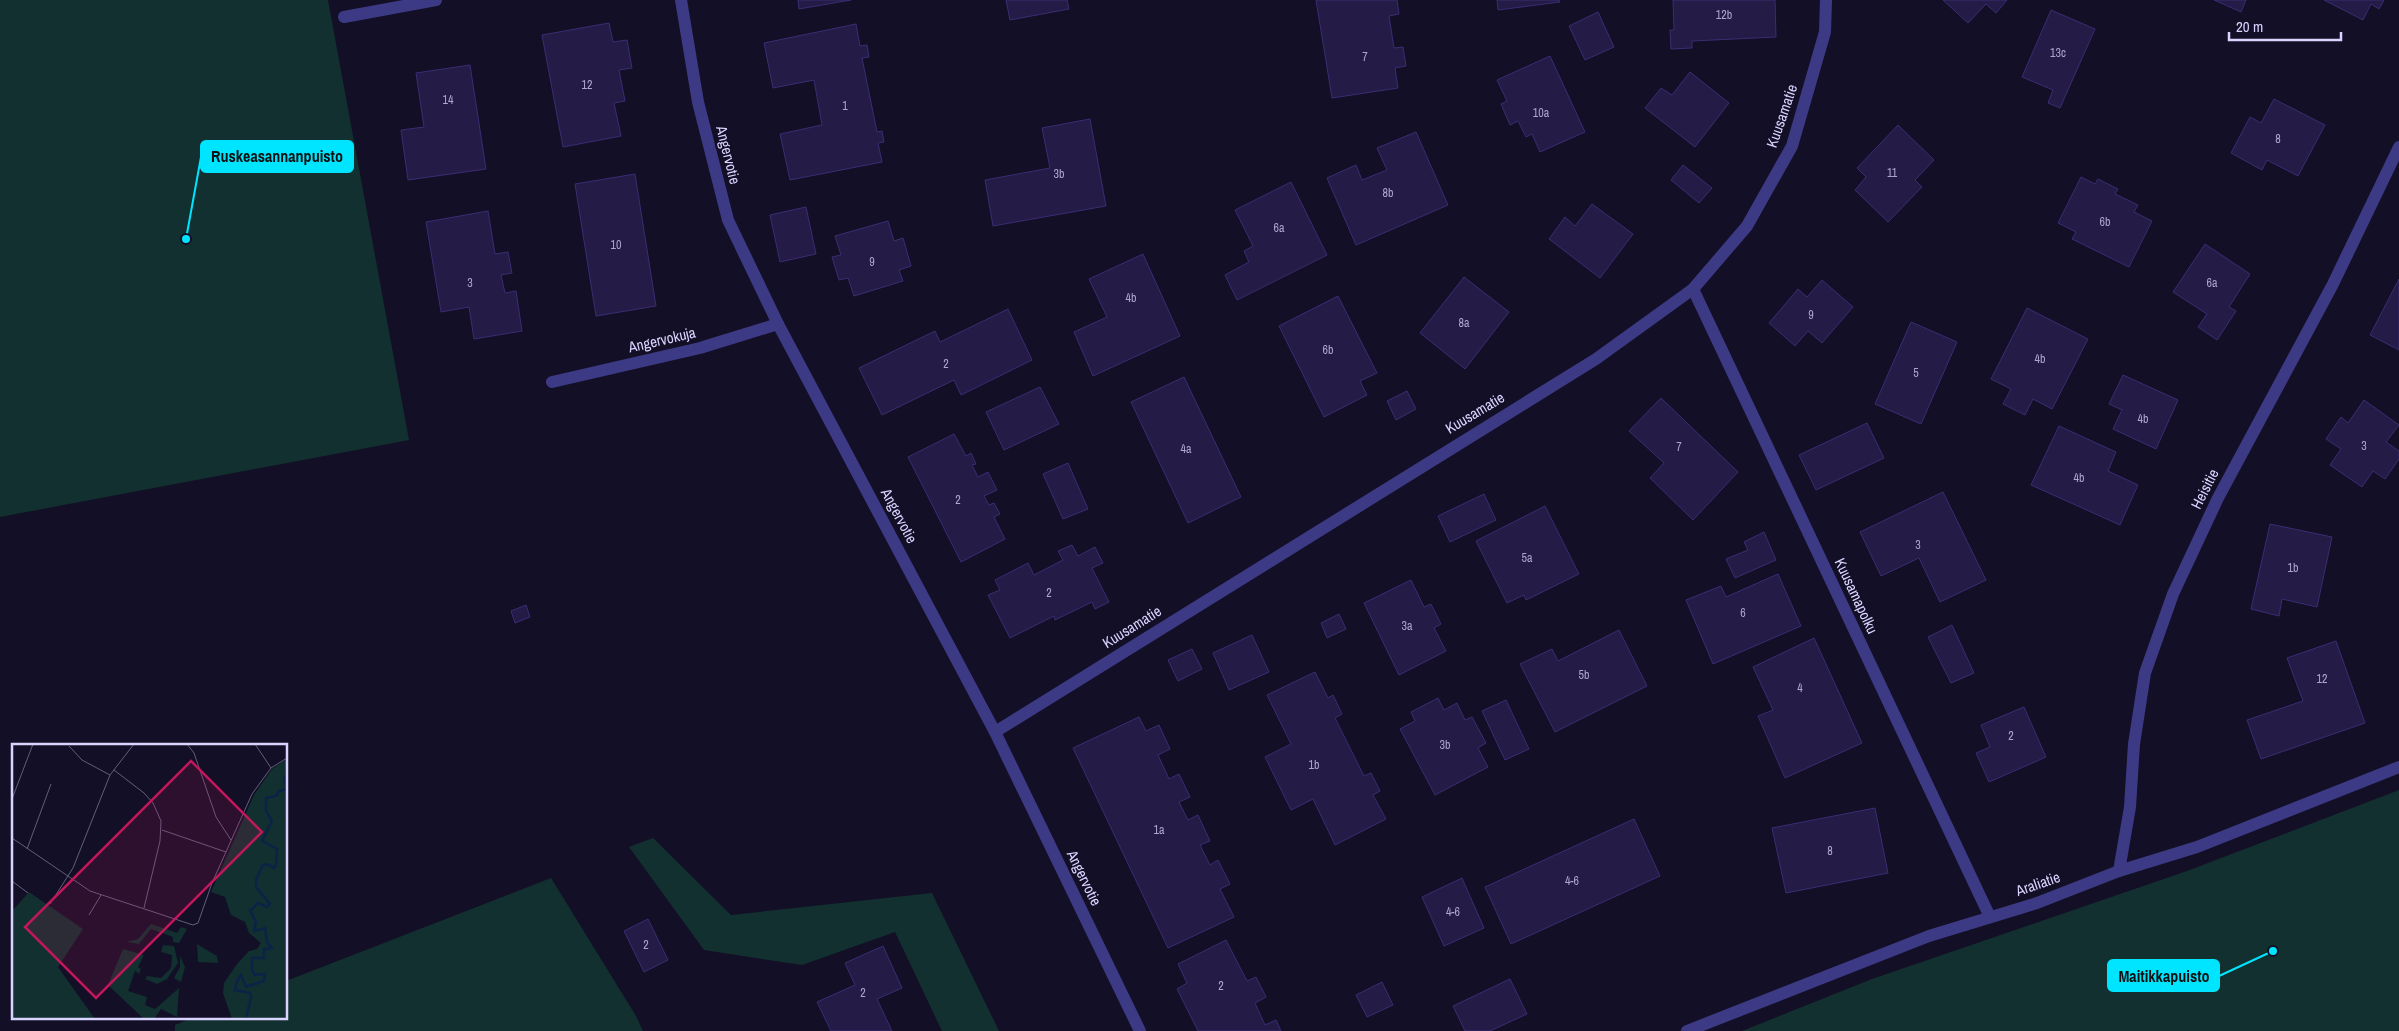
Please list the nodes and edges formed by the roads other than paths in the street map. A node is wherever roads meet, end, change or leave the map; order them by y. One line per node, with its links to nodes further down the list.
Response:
1 (436, 0): 4 (street)
2 (681, 0): 7 (street, Angervotie)
3 (1826, 0): 6 (street, Kuusamatie)
4 (344, 17)
5 (2399, 147): 11 (street, Heisitie)
6 (1693, 289): 9 (street, Kuusamatie); 12 (street, Kuusamapolku)
7 (778, 324): 8 (street, Angervokuja); 9 (street, Angervotie)
8 (552, 382)
9 (995, 732): 13 (street, Angervotie)
10 (2399, 767): 11 (street, Araliatie)
11 (2119, 872): 12 (street, Araliatie)
12 (1990, 916): 14 (street, Araliatie)
13 (1140, 1031)
14 (1687, 1031)

